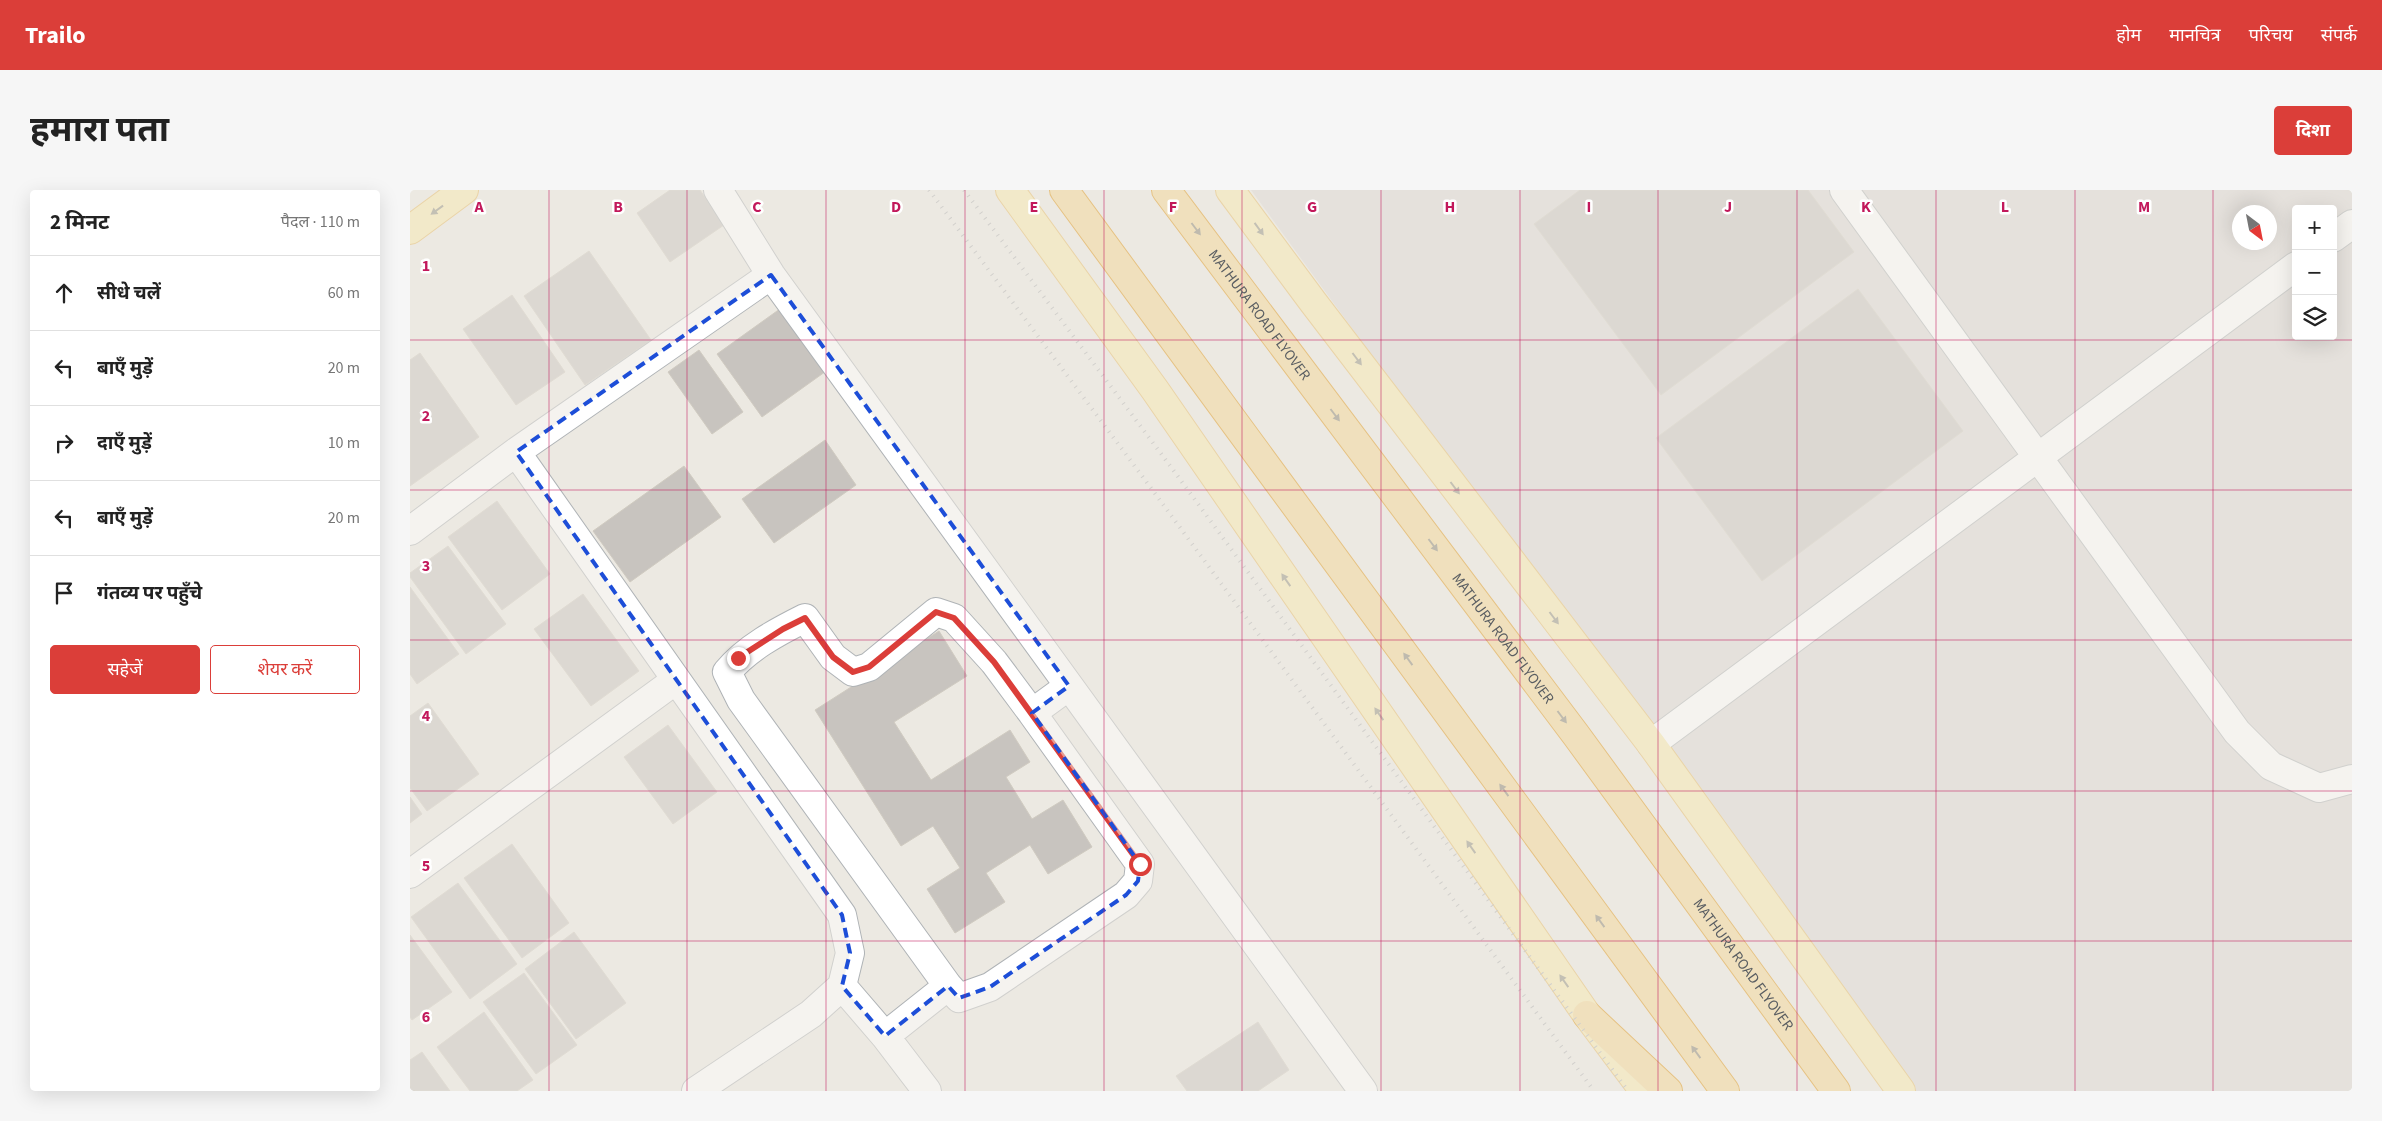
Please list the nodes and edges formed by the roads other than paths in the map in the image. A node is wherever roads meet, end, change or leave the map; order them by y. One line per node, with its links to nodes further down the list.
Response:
1 (464, 190): 9 (main road, one-way to 9)
2 (718, 190): 12 (street)
3 (1010, 190): 24 (main road, one-way to 3)
4 (1064, 190): 31 (highway, one-way to 4)
5 (1166, 190): 32 (highway, MATHURA ROAD FLYOVER, one-way to 32)
6 (1230, 190): 19 (main road, one-way to 19)
7 (1844, 190): 14 (street)
8 (2352, 224): 10 (street)
9 (410, 230)
10 (2337, 235)
11 (2292, 269): 14 (street)
12 (771, 275): 13 (street); 17 (street)
13 (516, 452): 15 (street); 16 (street)
14 (2036, 458): 19 (street); 20 (street)
15 (410, 531)
16 (676, 680): 21 (street); 22 (street)
17 (1069, 686): 18 (street); 28 (street)
18 (1032, 713): 23 (street); 23 (street)
19 (1651, 744): 33 (main road)
20 (2352, 779)
21 (410, 874)
22 (842, 986): 25 (street); 26 (street)
23 (948, 986): 25 (street)
24 (1587, 1015): 29 (main road); 30 (highway)
25 (885, 1036): 27 (street)
26 (696, 1091)
27 (927, 1091)
28 (1363, 1091)
29 (1644, 1091)
30 (1668, 1091)
31 (1725, 1091)
32 (1836, 1091)
33 (1901, 1091)

